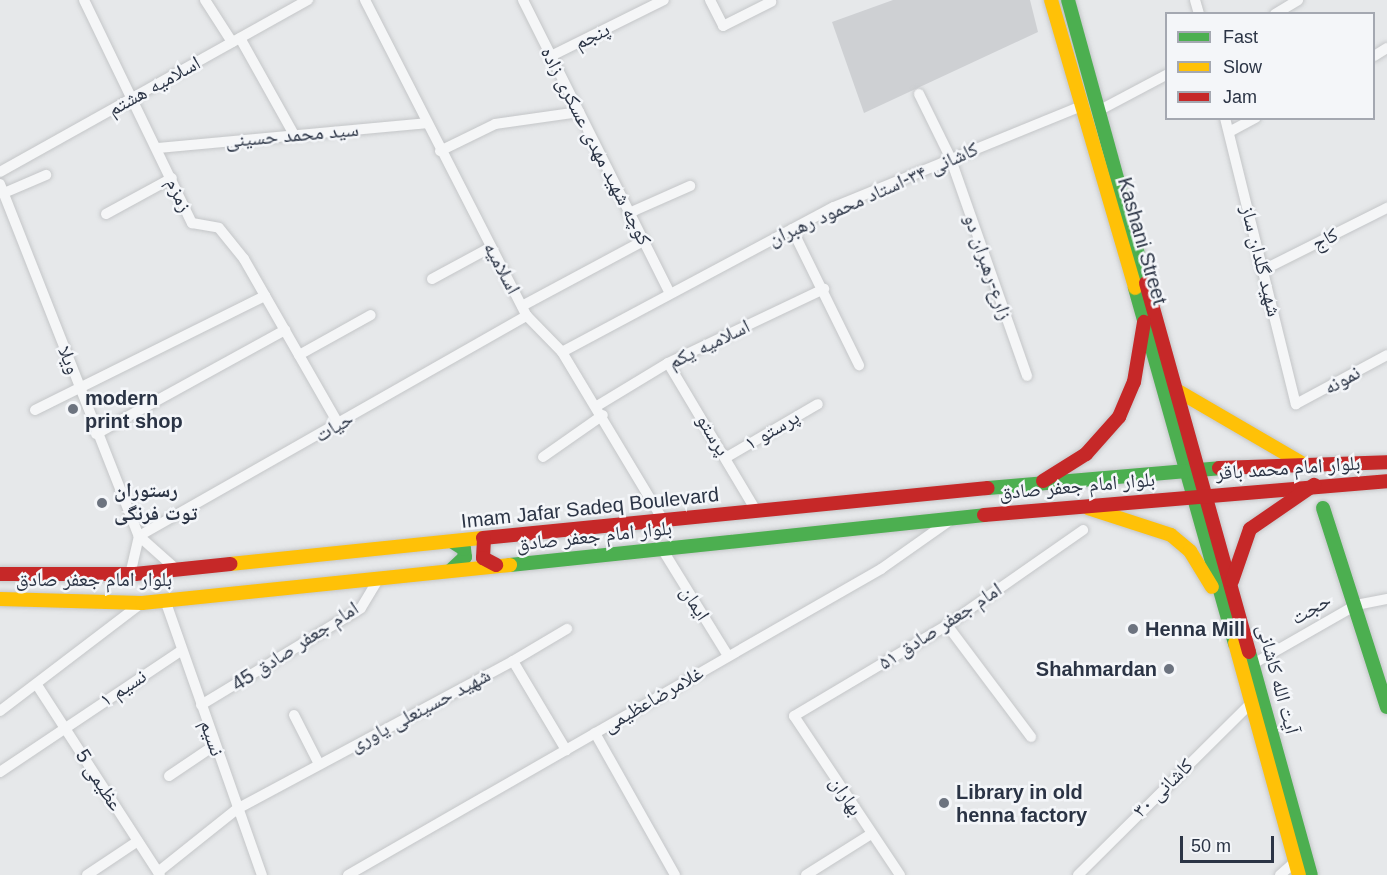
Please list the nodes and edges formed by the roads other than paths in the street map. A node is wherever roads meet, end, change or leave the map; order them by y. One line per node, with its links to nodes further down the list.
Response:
1 (84, 0): 17 (street, زمزم)
2 (205, 0): 13 (street)
3 (308, 0): 13 (street, اسلامیه هشتم)
4 (365, 0): 23 (street, اسلامیه)
5 (523, 0): 14 (street, کوچه شهید مهدی عسکری زاده)
6 (664, 0): 14 (street, پنجم)
7 (710, 0): 11 (street)
8 (1051, 0): 18 (main road, Kashani Street)
9 (1068, 0): 19 (main road, Kashani Street)
10 (1299, 0): 12 (street)
11 (771, 2)
12 (1278, 12)
13 (236, 40): 17 (street, اسلامیه هشتم); 25 (street)
14 (551, 56): 20 (street, کوچه شهید مهدی عسکری زاده)
15 (1165, 76): 19 (street)
16 (919, 94): 28 (street, زارع-رهبران دو)
17 (131, 99): 26 (street, زمزم); 29 (street, اسلامیه هشتم)
18 (1082, 106): 28 (street, کاشانی ۳۴-استاد محمود رهبران); 47 (main road, Kashani Street)
19 (1098, 111): 56 (main road, Kashani Street)
20 (579, 112): 27 (street); 35 (street, کوچه شهید مهدی عسکری زاده)
21 (1225, 120): 24 (street, شهید گلدان ساز)
22 (1250, 120): 24 (street)
23 (426, 123): 25 (street, سید محمد حسینی); 27 (street, اسلامیه)
24 (1228, 132): 40 (street, شهید گلدان ساز)
25 (293, 133): 26 (street, سید محمد حسینی)
26 (158, 148): 31 (street, زمزم)
27 (440, 151): 39 (street, اسلامیه)
28 (950, 157): 37 (street, کاشانی ۳۴-استاد محمود رهبران); 54 (street, زارع-رهبران دو)
29 (0, 172)
30 (46, 176): 33 (street)
31 (172, 178): 36 (street); 44 (street, زمزم)
32 (690, 186): 35 (street)
33 (1, 187): 55 (street, ویلا)
34 (1387, 208): 40 (street, کاج)
35 (629, 213): 38 (street, کوچه شهید مهدی عسکری زاده)
36 (106, 214)
37 (792, 230): 42 (street); 43 (street, کاشانی ۳۴-استاد محمود رهبران)
38 (643, 241): 43 (street, کوچه شهید مهدی عسکری زاده); 45 (street, حیات)
39 (491, 247): 41 (street); 45 (street, اسلامیه)
40 (1263, 270): 58 (street, شهید گلدان ساز)
41 (432, 279)
42 (824, 289): 52 (street, اسلامیه یکم); 53 (street)
43 (669, 292): 49 (street, کاشانی ۳۴-استاد محمود رهبران)
44 (265, 296): 48 (street, زمزم); 55 (street)
45 (525, 311): 49 (street, اسلامیه); 61 (street, حیات)
46 (371, 315): 50 (street)
47 (1144, 317): 68 (main road, Kashani Street); 71 (main road)
48 (285, 330): 50 (street, زمزم); 62 (street)
49 (562, 352): 60 (street, اسلامیه)
50 (299, 355): 61 (street, زمزم)
51 (1387, 355): 58 (street, نمونه)
52 (668, 363): 60 (street, اسلامیه یکم); 64 (street, پرستو)
53 (859, 365)
54 (1027, 376)
55 (80, 390): 59 (street); 62 (street, ویلا)
56 (1178, 391): 66 (main road); 67 (main road, Kashani Street)
57 (818, 404): 64 (street, پرستو ۱)
58 (1296, 405)
59 (35, 410)
60 (600, 410): 63 (street, اسلامیه یکم); 78 (street, اسلامیه)
61 (339, 425): 80 (street, حیات)
62 (96, 434): 80 (street, ویلا)
63 (543, 457)
64 (727, 457): 76 (street, پرستو)
65 (1387, 462): 66 (main road, بلوار امام محمد باقر)
66 (1307, 466): 67 (main road, بلوار امام محمد باقر)
67 (1201, 470): 68 (main road); 72 (main road, Kashani Street)
68 (1185, 471): 71 (main road, Imam Jafar Sadeq Boulevard); 73 (main road, Kashani Street)
69 (1387, 481): 70 (main road, بلوار امام محمد باقر)
70 (1315, 484): 72 (main road, بلوار امام محمد باقر); 90 (main road)
71 (1036, 485): 76 (main road, Imam Jafar Sadeq Boulevard)
72 (1209, 494): 73 (main road, بلوار امام محمد باقر); 90 (main road, آیت الله کاشانی)
73 (1191, 495): 74 (main road, بلوار امام جعفر صادق); 91 (main road, آیت الله کاشانی)
74 (1074, 506): 77 (main road, بلوار امام جعفر صادق); 91 (main road)
75 (1323, 508): 96 (main road, حجت)
76 (755, 509): 78 (main road, Imam Jafar Sadeq Boulevard)
77 (955, 518): 83 (main road, بلوار امام جعفر صادق); 100 (street, غلامرضاعظیمی)
78 (663, 520): 81 (main road, Imam Jafar Sadeq Boulevard)
79 (1083, 530): 97 (street, امام جعفر صادق ۵۱)
80 (139, 536): 85 (street, ویلا); 88 (street)
81 (484, 539): 82 (main road, Imam Jafar Sadeq Boulevard); 84 (main road)
82 (453, 542): 85 (main road, Imam Jafar Sadeq Boulevard); 86 (main road)
83 (662, 549): 84 (main road, بلوار امام جعفر صادق); 100 (street, ایمان)
84 (496, 565): 86 (main road, بلوار امام جعفر صادق)
85 (177, 570): 88 (main road, Imam Jafar Sadeq Boulevard)
86 (451, 570): 89 (main road, بلوار امام جعفر صادق)
87 (0, 573): 88 (main road, Imam Jafar Sadeq Boulevard)
88 (130, 575)
89 (379, 578): 94 (main road, بلوار امام جعفر صادق); 105 (street, امام جعفر صادق 45)
90 (1232, 581): 102 (main road, آیت الله کاشانی)
91 (1220, 598): 104 (main road, آیت الله کاشانی)
92 (0, 599): 95 (main road, بلوار امام جعفر صادق)
93 (1387, 599): 96 (street)
94 (165, 600): 95 (main road, بلوار امام جعفر صادق); 99 (street, نسیم)
95 (142, 603): 103 (street)
96 (1356, 605): 102 (street, حجت); 106 (main road, حجت)
97 (947, 625): 109 (street, امام جعفر صادق ۵۱); 112 (street)
98 (567, 629): 101 (street)
99 (182, 650): 105 (street, نسیم); 110 (street, نسیم ۱)
100 (728, 657): 111 (street, غلامرضاعظیمی)
101 (513, 661): 114 (street, شهید حسینعلی یاوری); 115 (street, شهید حسینعلی یاوری)
102 (1253, 664): 131 (main road, آیت الله کاشانی)
103 (37, 685): 107 (street); 110 (street, عظیمی 5)
104 (1251, 703): 121 (main road, آیت الله کاشانی); 129 (street, کاشانی ۳۰)
105 (201, 705): 113 (street, نسیم)
106 (1387, 707)
107 (0, 711)
108 (294, 715): 115 (street)
109 (794, 716): 119 (street, بهاران)
110 (63, 726): 116 (street, نسیم ۱); 120 (street, عظیمی 5)
111 (595, 733): 114 (street, غلامرضاعظیمی); 126 (street)
112 (1030, 737)
113 (215, 745): 117 (street); 118 (street, نسیم)
114 (566, 750): 125 (street, غلامرضاعظیمی)
115 (319, 764): 118 (street, شهید حسینعلی یاوری)
116 (0, 772)
117 (169, 776)
118 (237, 809): 122 (street, شهید حسینعلی یاوری); 124 (street, نسیم)
119 (871, 834): 127 (street); 128 (street, بهاران)
120 (138, 842): 122 (street, عظیمی 5); 123 (street)
121 (1297, 868): 130 (street)
122 (159, 874)
123 (87, 875)
124 (262, 875)
125 (348, 875)
126 (675, 875)
127 (806, 875)
128 (900, 875)
129 (1078, 875)
130 (1280, 875)
131 (1311, 875)

